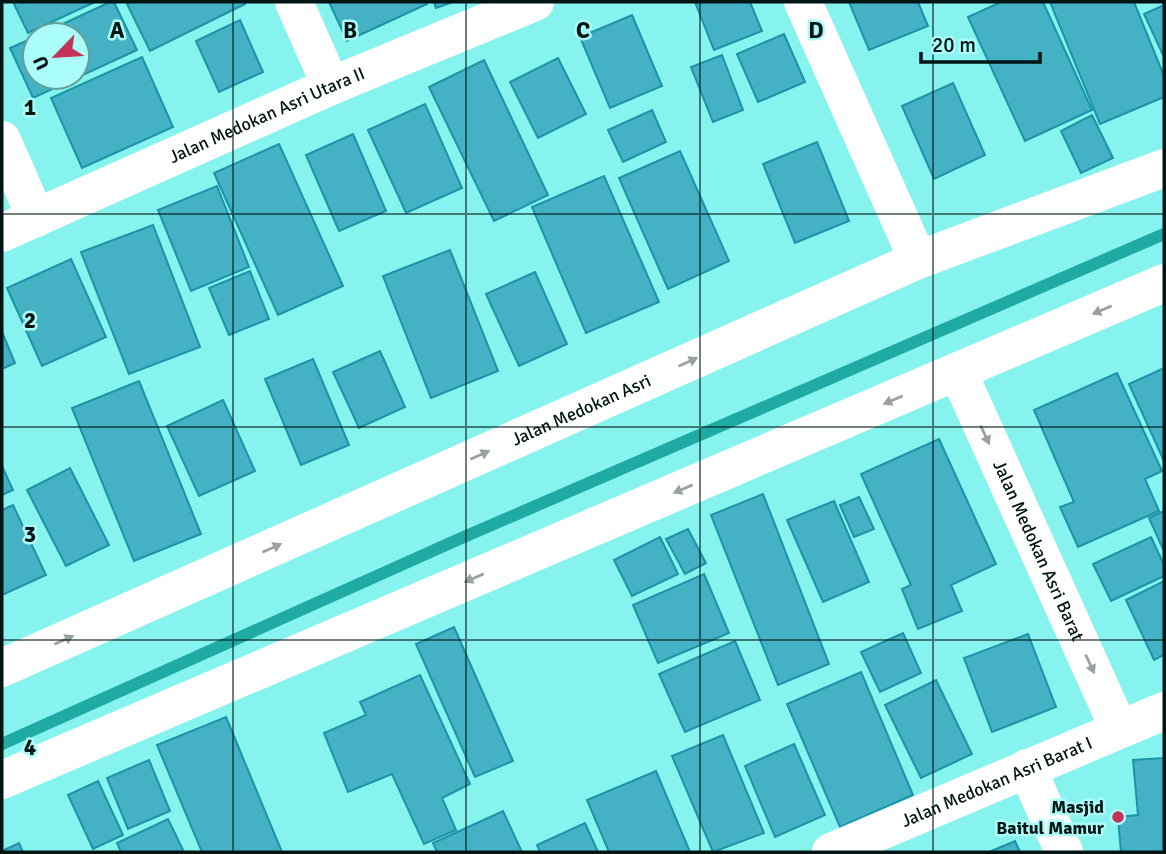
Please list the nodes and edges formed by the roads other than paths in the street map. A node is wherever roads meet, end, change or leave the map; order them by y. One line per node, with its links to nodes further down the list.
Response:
1 (294, 2): 4 (street)
2 (535, 2): 4 (street, Jalan Medokan Asri Utara II)
3 (803, 2): 8 (street)
4 (331, 86): 7 (street, Jalan Medokan Asri Utara II)
5 (2, 140): 7 (street)
6 (1164, 169): 8 (street, Jalan Medokan Asri)
7 (19, 226)
8 (918, 260): 11 (street, Jalan Medokan Asri, one-way to 8)
9 (1164, 283): 10 (street, one-way to 10)
10 (958, 372): 13 (street, Jalan Medokan Asri Barat, one-way to 13); 15 (street, one-way to 15)
11 (2, 668)
12 (1164, 711): 13 (street, Jalan Medokan Asri Barat I)
13 (1119, 729): 14 (street, Jalan Medokan Asri Barat I)
14 (1027, 768): 16 (street, Jalan Medokan Asri Barat I); 17 (street)
15 (2, 780)
16 (831, 852)
17 (1064, 852)

